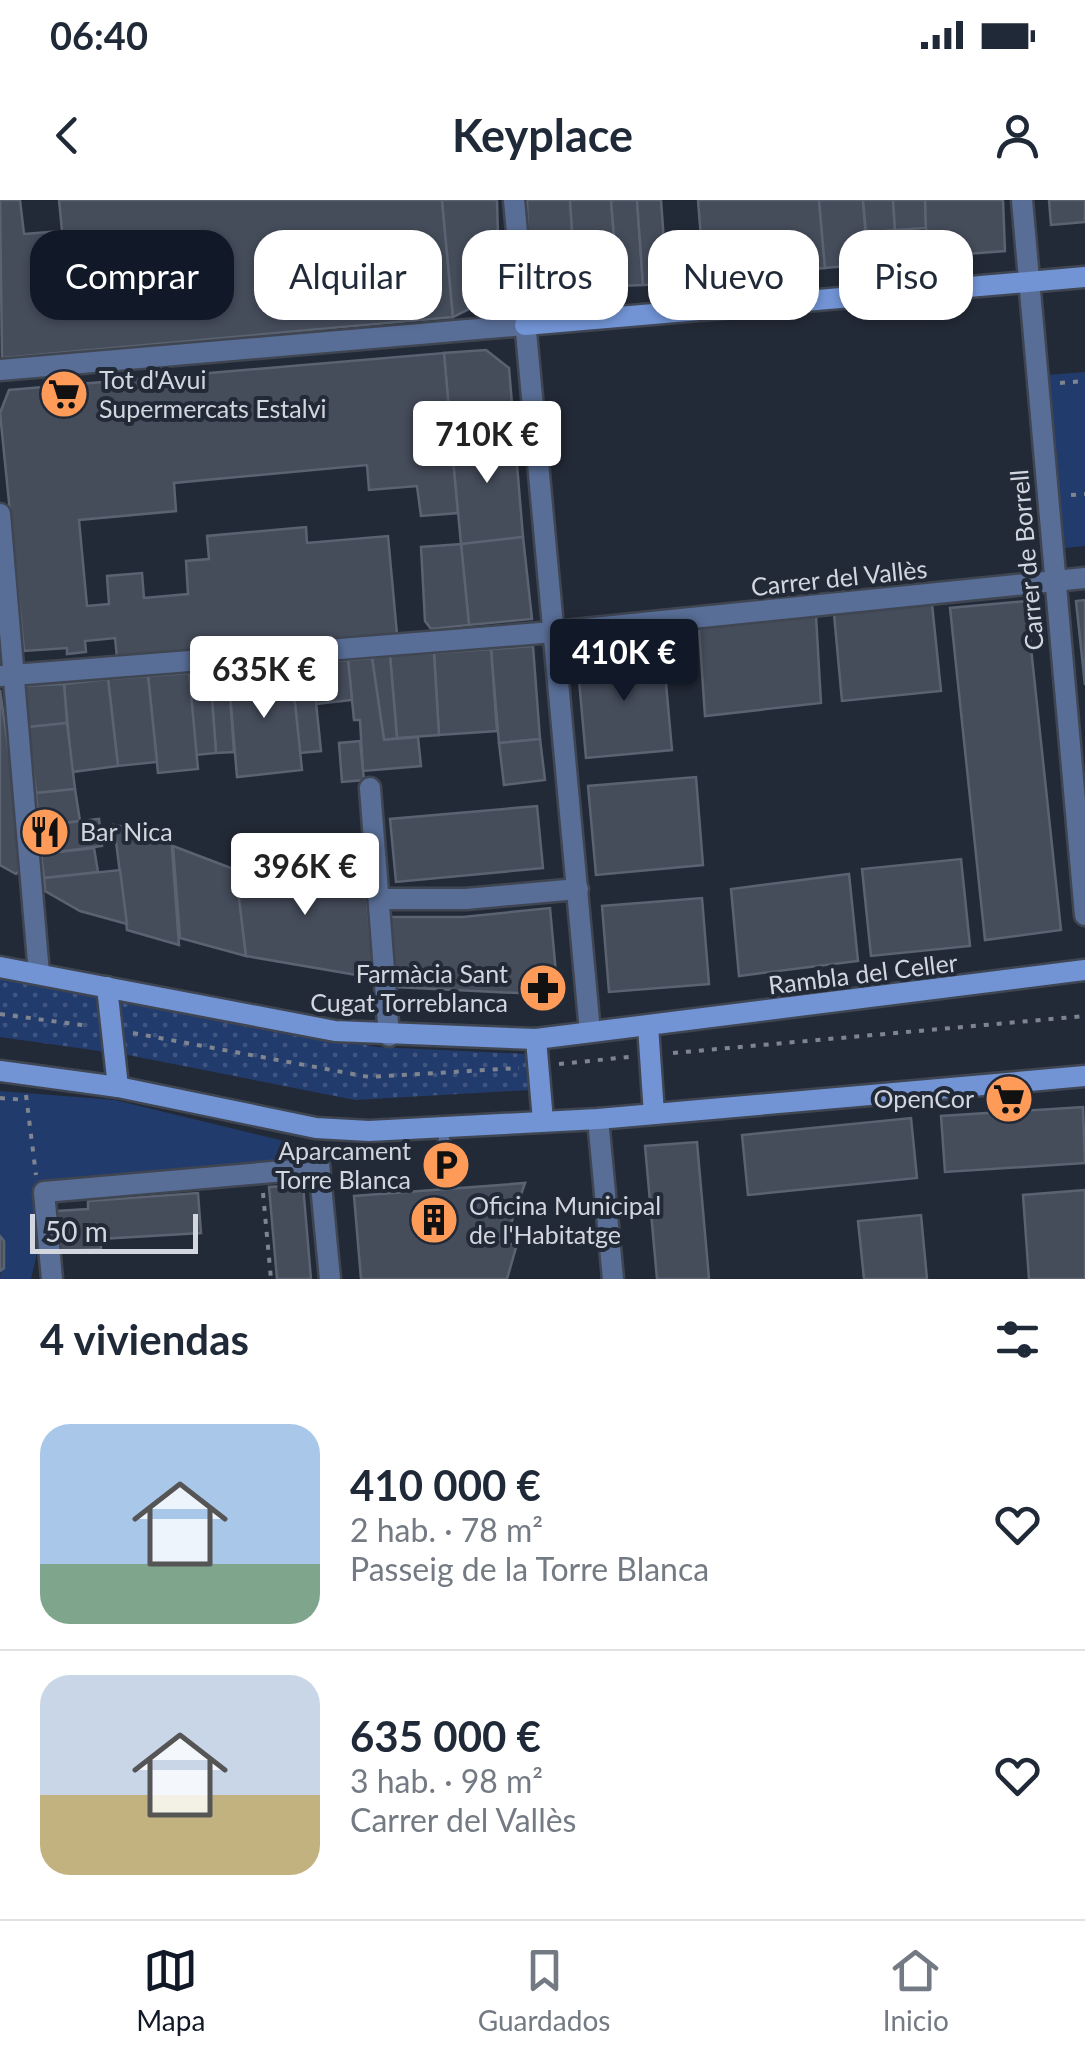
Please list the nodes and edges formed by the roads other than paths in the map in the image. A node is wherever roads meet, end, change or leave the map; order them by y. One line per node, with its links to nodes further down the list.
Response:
1 (514, 200): 5 (street)
2 (1022, 200): 4 (street, Carrer de Borrell)
3 (1085, 277): 4 (street)
4 (1027, 284): 5 (street); 9 (street, Carrer de Borrell)
5 (524, 325): 6 (street); 10 (street)
6 (0, 370)
7 (0, 514): 11 (street)
8 (1085, 578): 9 (street, Carrer del Vallès)
9 (1055, 582): 10 (street, Carrer del Vallès); 15 (street, Carrer de Borrell)
10 (554, 632): 11 (street, Carrer del Vallès); 13 (street)
11 (8, 676): 18 (street)
12 (370, 788): 14 (street)
13 (578, 889): 14 (street); 21 (street)
14 (379, 899): 22 (street)
15 (1085, 915)
16 (0, 968): 18 (street, Rambla del Celler)
17 (1085, 970): 20 (street, Rambla del Celler)
18 (38, 974): 19 (street, Rambla del Celler)
19 (107, 987): 22 (street, Rambla del Celler); 26 (street)
20 (648, 1026): 21 (street, Rambla del Celler); 27 (street)
21 (590, 1032): 23 (street, Rambla del Celler)
22 (389, 1036): 23 (street, Rambla del Celler)
23 (536, 1039): 29 (street)
24 (0, 1071): 26 (street)
25 (1085, 1076): 27 (street)
26 (118, 1087): 30 (street)
27 (654, 1114): 28 (street)
28 (598, 1119): 29 (street); 34 (street)
29 (543, 1120): 30 (street)
30 (443, 1126): 31 (lane)
31 (446, 1165)
32 (52, 1279): 33 (street)
33 (330, 1279)
34 (614, 1279)

